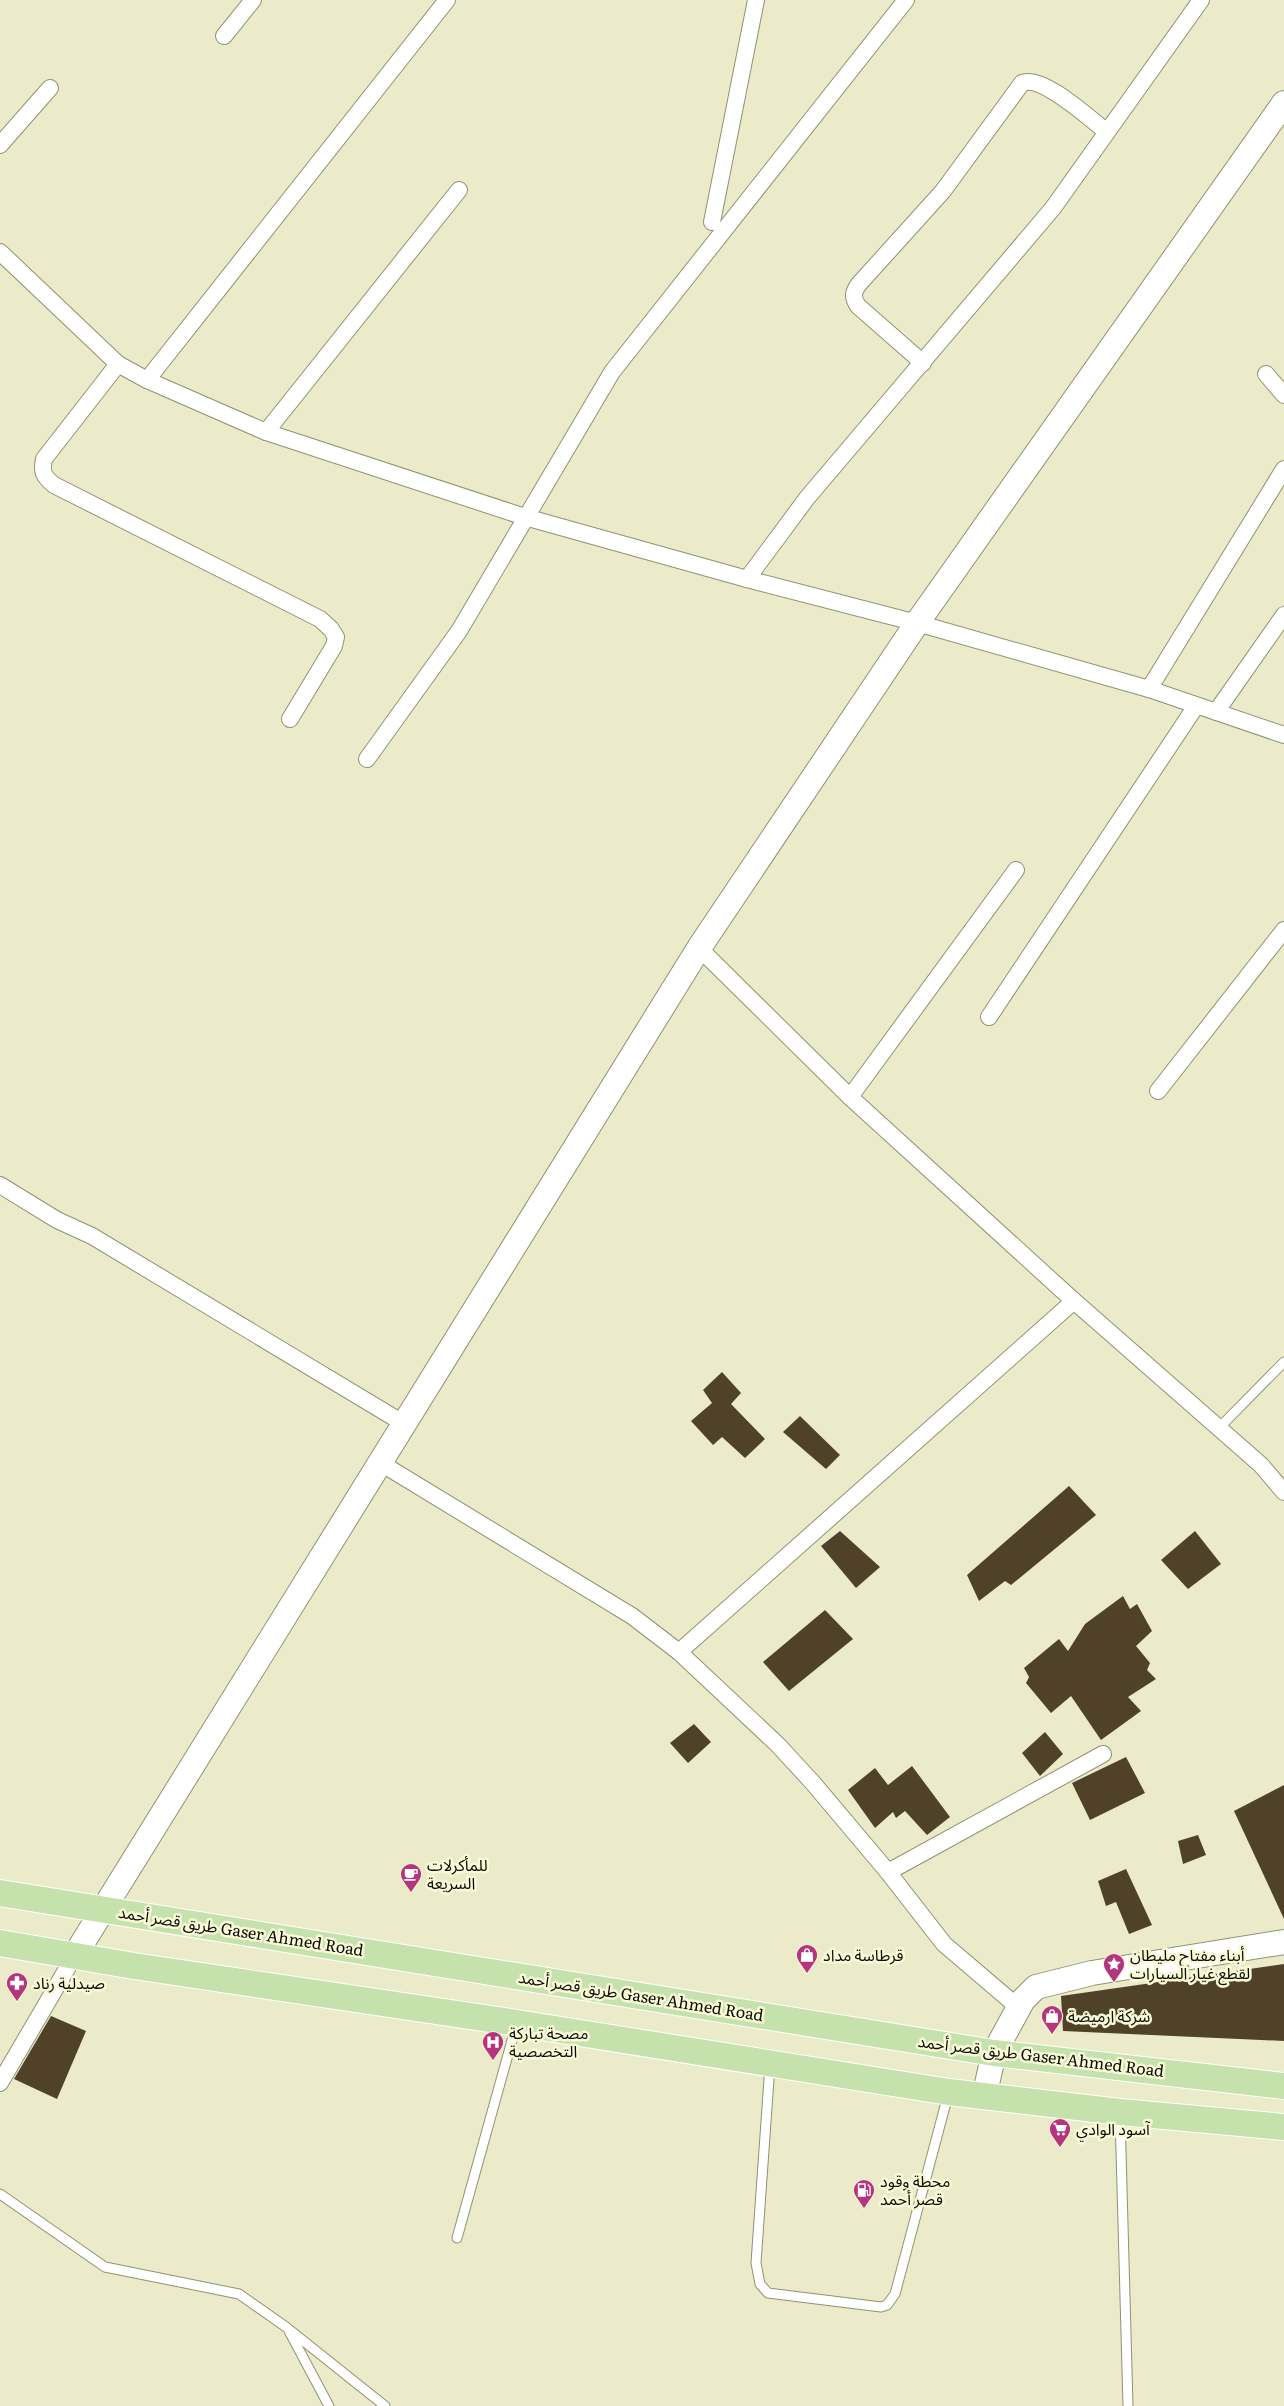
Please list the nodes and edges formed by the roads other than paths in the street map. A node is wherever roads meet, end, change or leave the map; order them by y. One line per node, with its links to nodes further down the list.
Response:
1 (253, 0): 6 (street)
2 (446, 0): 17 (street)
3 (756, 0): 12 (street)
4 (906, 0): 21 (street)
5 (1200, 0): 9 (street)
6 (224, 36)
7 (50, 88): 10 (street)
8 (1282, 110): 24 (street)
9 (1107, 132): 14 (street); 14 (street)
10 (0, 145)
11 (459, 190): 19 (street)
12 (712, 222)
13 (0, 252): 15 (street)
14 (923, 363): 22 (street)
15 (118, 364): 17 (street); 28 (street)
16 (1266, 374): 18 (street)
17 (147, 380): 19 (street)
18 (1284, 395)
19 (266, 432): 21 (street)
20 (1284, 469): 25 (street)
21 (525, 518): 22 (street); 30 (street)
22 (747, 579): 24 (street)
23 (1284, 615): 27 (street)
24 (917, 623): 25 (street); 33 (street)
25 (1149, 689): 26 (street)
26 (1196, 706): 27 (street); 34 (street)
27 (1216, 712): 29 (street)
28 (290, 719)
29 (1284, 735)
30 (367, 759)
31 (1016, 870): 36 (street)
32 (1284, 930): 35 (street)
33 (699, 948): 36 (street); 40 (street)
34 (989, 1017)
35 (1158, 1091)
36 (850, 1097): 38 (street)
37 (0, 1185): 40 (street)
38 (1074, 1300): 41 (street); 44 (street)
39 (1284, 1362): 41 (lane)
40 (403, 1423): 42 (street)
41 (1219, 1428): 43 (street)
42 (379, 1462): 44 (street); 48 (street)
43 (1284, 1492)
44 (679, 1652): 46 (street)
45 (1103, 1754): 46 (street)
46 (888, 1872): 52 (street)
47 (0, 1893): 48 (main road, طريق قصر أحمد Gaser Ahmed Road)
48 (106, 1909): 51 (street); 54 (main road, طريق قصر أحمد Gaser Ahmed Road)
49 (1284, 1942): 52 (street)
50 (0, 1943): 51 (main road)
51 (76, 1955): 53 (main road); 56 (street)
52 (1018, 2008): 54 (street)
53 (517, 2023): 55 (main road); 63 (lane)
54 (994, 2053): 57 (main road, طريق قصر أحمد Gaser Ahmed Road); 59 (street)
55 (770, 2064): 58 (main road); 58 (lane)
56 (0, 2084)
57 (1284, 2086)
58 (949, 2092): 59 (main road)
59 (984, 2097): 60 (main road)
60 (1120, 2112): 61 (main road); 67 (lane)
61 (1284, 2128)
62 (0, 2194): 64 (lane)
63 (457, 2238)
64 (286, 2326): 65 (lane); 66 (lane)
65 (329, 2406)
66 (385, 2406)
67 (1128, 2406)

